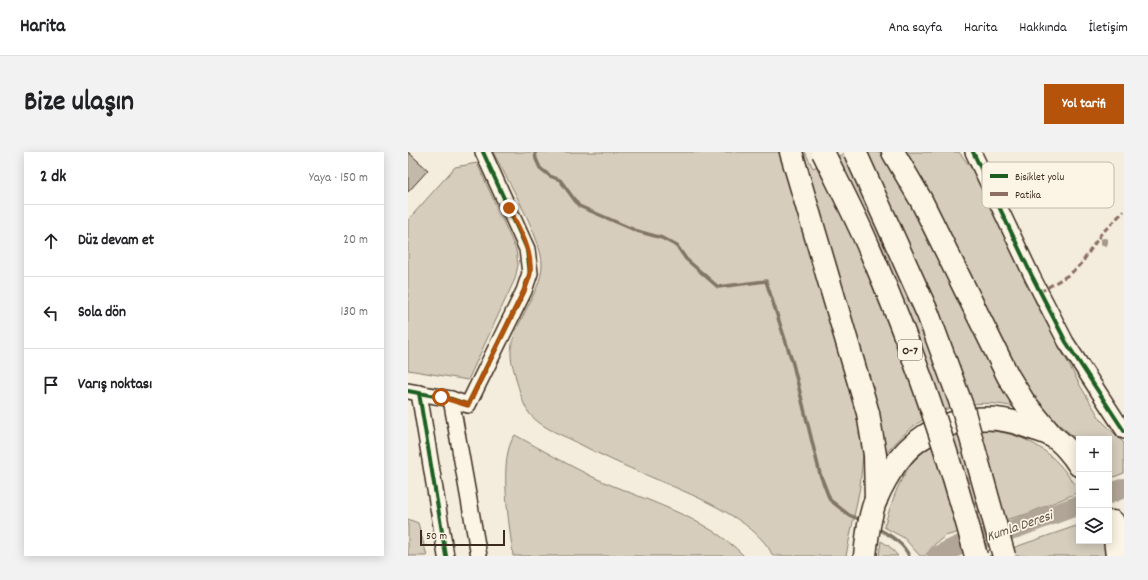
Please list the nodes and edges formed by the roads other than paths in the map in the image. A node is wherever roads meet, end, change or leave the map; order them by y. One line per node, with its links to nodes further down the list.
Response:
1 (483, 152): 10 (street)
2 (791, 152): 14 (highway)
3 (823, 152): 19 (highway, O-7, bridge)
4 (855, 152): 20 (highway, O-7, bridge)
5 (892, 152): 12 (highway)
6 (973, 152): 7 (street)
7 (982, 171)
8 (1000, 208): 11 (street)
9 (414, 392): 10 (street); 17 (street)
10 (452, 399): 18 (street)
11 (1124, 431)
12 (1052, 436): 13 (highway); 14 (highway)
13 (1076, 460)
14 (876, 500): 16 (highway)
15 (1115, 522): 21 (highway)
16 (865, 550)
17 (446, 556)
18 (479, 556)
19 (976, 556)
20 (1004, 556)
21 (1117, 556)

